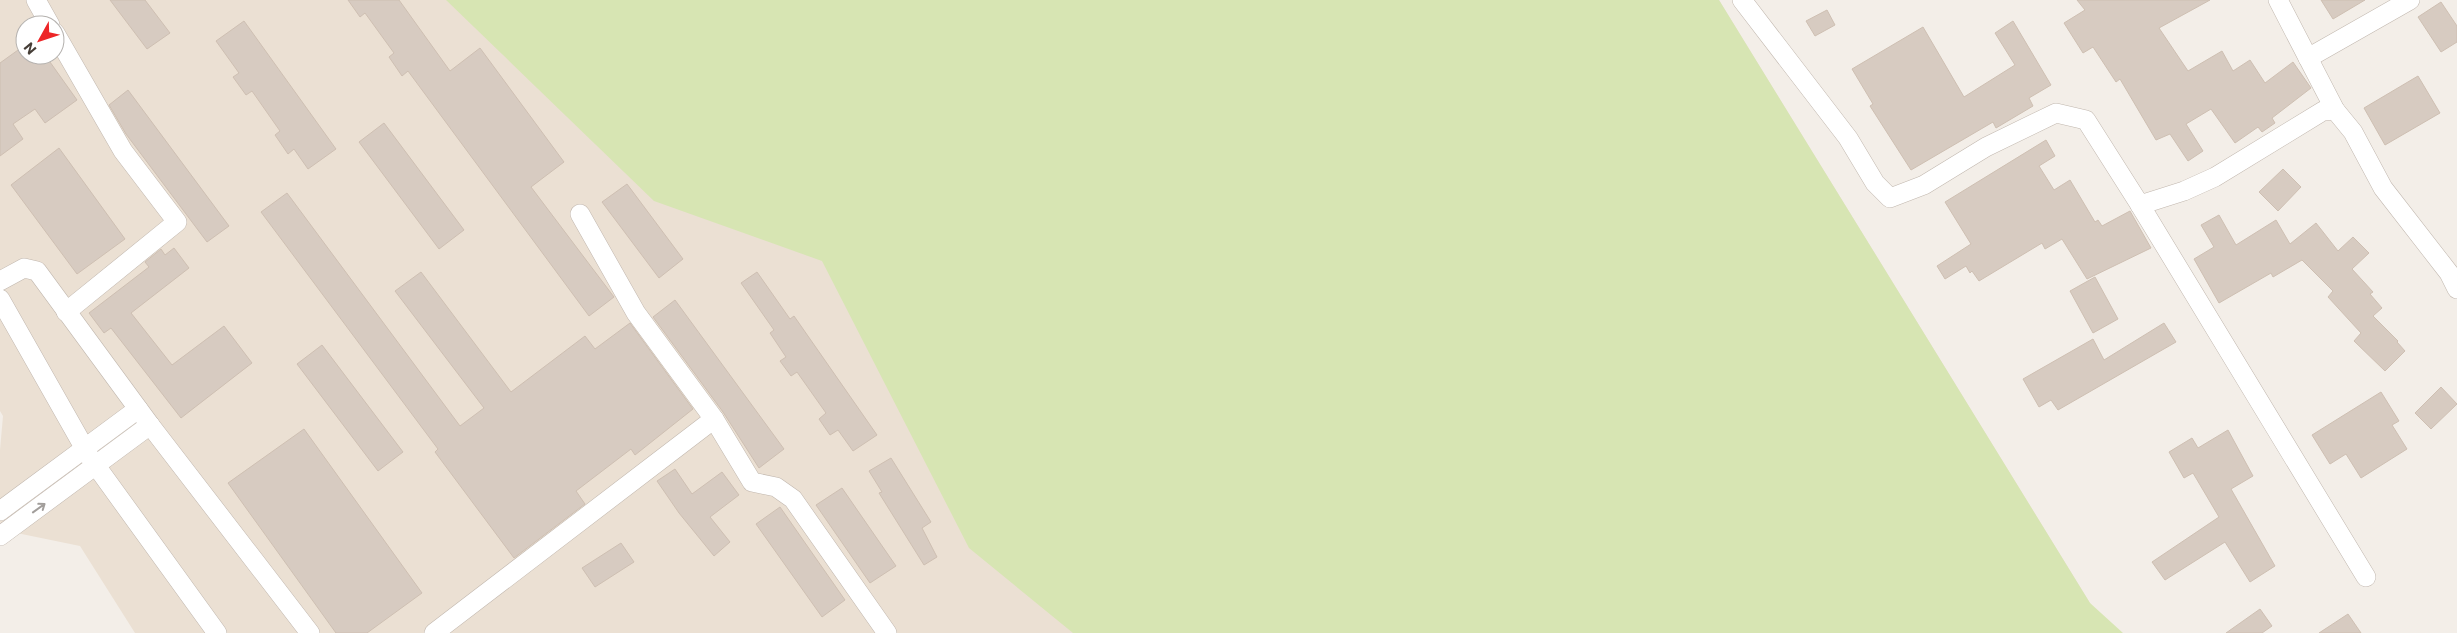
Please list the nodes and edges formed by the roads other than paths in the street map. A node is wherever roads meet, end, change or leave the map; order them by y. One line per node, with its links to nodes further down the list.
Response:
1 (36, 0): 5 (street)
2 (1742, 0): 9 (street)
3 (2278, 0): 7 (street)
4 (2410, 0): 7 (street)
5 (44, 15)
6 (65, 50): 14 (street)
7 (2308, 58): 8 (street)
8 (2335, 110): 9 (street); 12 (street)
9 (2140, 205): 22 (street)
10 (580, 214): 16 (street)
11 (0, 280): 14 (street)
12 (2457, 289)
13 (0, 299): 18 (street)
14 (66, 312): 15 (street)
15 (138, 409): 17 (street); 18 (street)
16 (714, 419): 25 (street); 26 (street)
17 (150, 425): 19 (street); 24 (street)
18 (85, 448): 19 (street); 20 (street)
19 (96, 466): 21 (street, one-way to 19); 23 (street)
20 (0, 511)
21 (0, 536)
22 (2366, 577)
23 (216, 633)
24 (310, 633)
25 (434, 633)
26 (887, 633)

